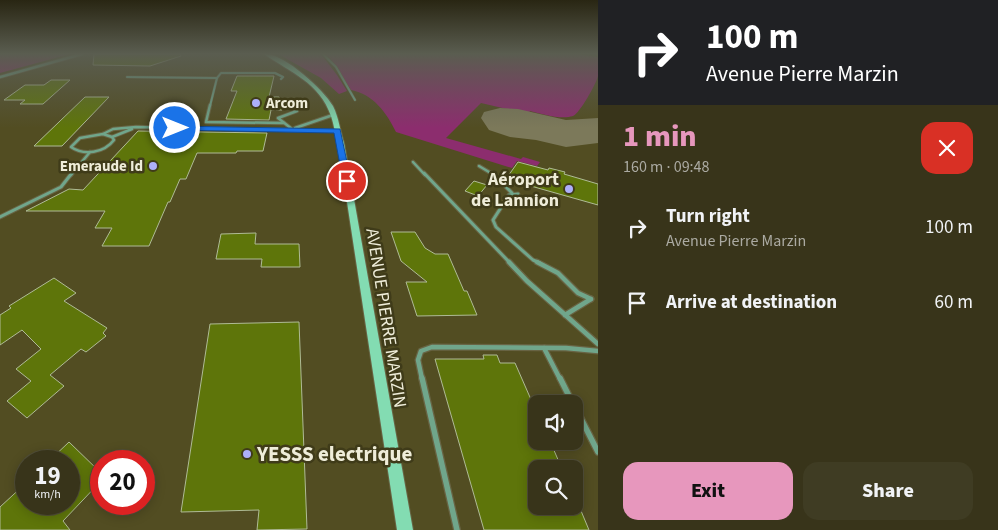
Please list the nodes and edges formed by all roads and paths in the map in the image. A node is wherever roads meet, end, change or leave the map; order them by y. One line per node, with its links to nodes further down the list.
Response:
1 (217, 78): 7 (lane)
2 (305, 79): 6 (main road, AVENUE PIERRE MARZIN)
3 (343, 79): 4 (lane)
4 (355, 100)
5 (297, 111): 7 (lane)
6 (333, 114): 9 (lane); 10 (main road, AVENUE PIERRE MARZIN)
7 (284, 123): 9 (lane)
8 (136, 127): 9 (lane); 11 (lane); 12 (lane)
9 (292, 129): 10 (lane)
10 (338, 131): 32 (main road, AVENUE PIERRE MARZIN)
11 (103, 134): 12 (lane); 13 (lane)
12 (112, 137): 13 (lane)
13 (90, 152): 20 (lane)
14 (413, 162): 25 (lane)
15 (479, 166): 16 (lane)
16 (512, 193): 17 (lane); 18 (lane)
17 (518, 194)
18 (502, 206): 19 (lane); 21 (lane)
19 (509, 208)
20 (0, 217)
21 (494, 223): 22 (lane); 23 (lane)
22 (500, 226)
23 (536, 261): 24 (lane); 25 (lane)
24 (546, 264)
25 (565, 316): 26 (lane)
26 (598, 344)
27 (544, 348): 28 (lane); 29 (lane); 33 (lane)
28 (598, 351)
29 (568, 395)
30 (583, 423): 31 (lane)
31 (598, 452)
32 (404, 530)
33 (458, 530)

